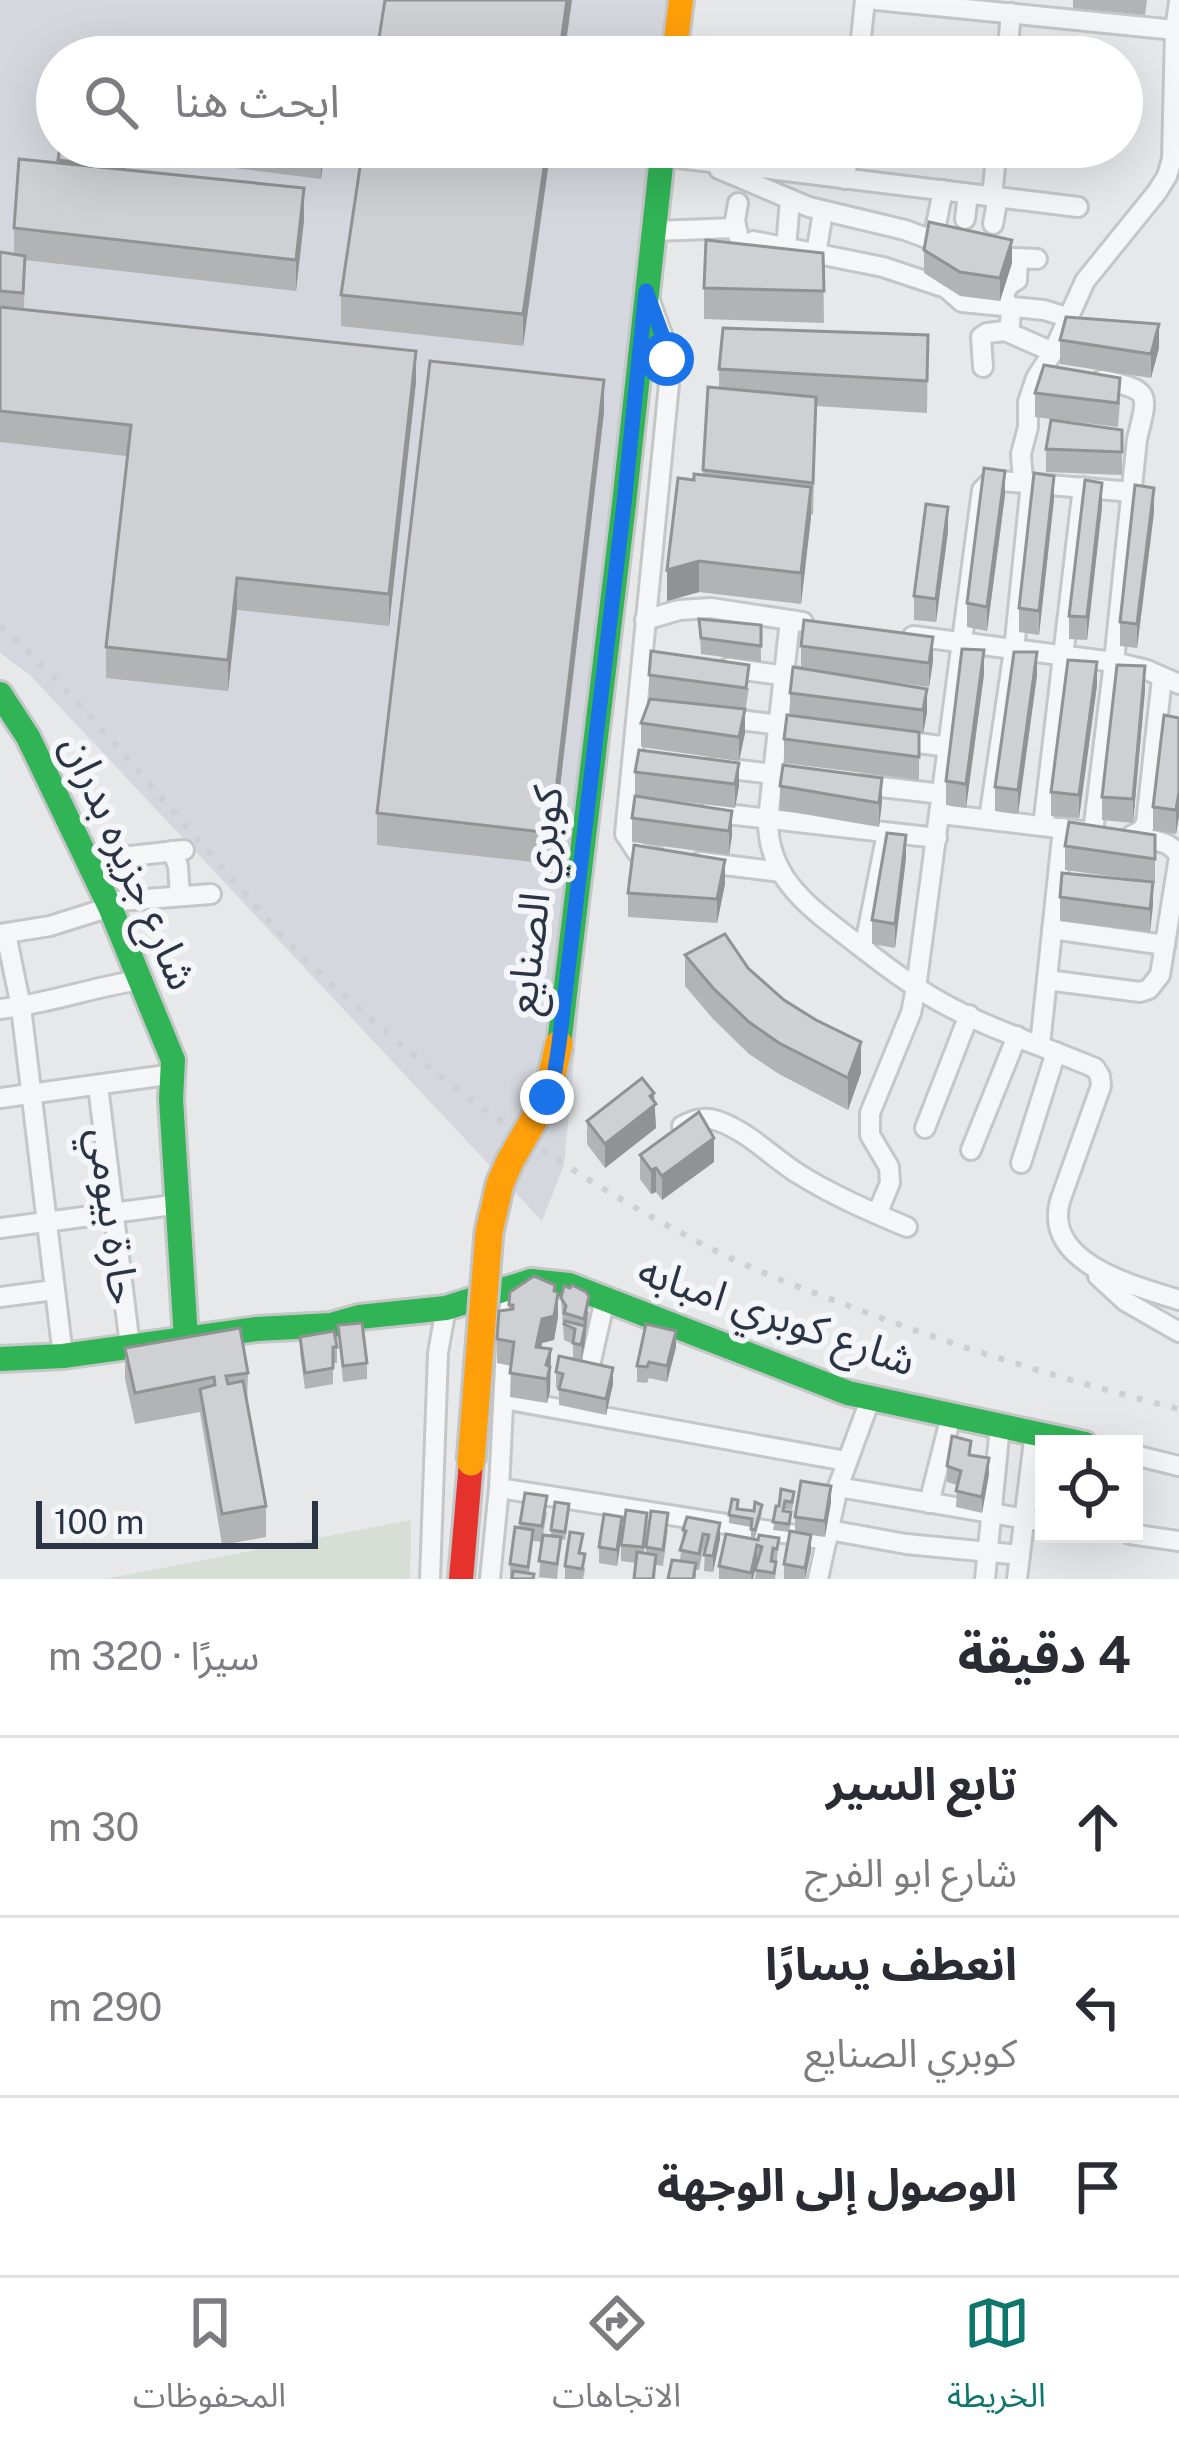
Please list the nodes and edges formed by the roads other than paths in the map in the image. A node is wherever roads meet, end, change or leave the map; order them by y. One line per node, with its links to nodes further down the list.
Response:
1 (681, 0): 7 (street)
2 (865, 0): 8 (street)
3 (876, 0): 5 (street)
4 (1179, 2): 6 (street)
5 (1011, 14): 6 (street); 9 (street)
6 (1175, 30): 36 (street)
7 (677, 36)
8 (861, 36)
9 (1009, 36)
10 (660, 168): 27 (street, كوبري الصنايع)
11 (719, 168): 20 (street)
12 (759, 168): 15 (street)
13 (846, 168): 16 (street)
14 (996, 168): 19 (street)
15 (767, 169): 16 (street)
16 (845, 179): 17 (street)
17 (943, 190): 18 (street); 28 (street)
18 (968, 194): 19 (street); 24 (street)
19 (995, 197): 22 (street); 25 (street)
20 (790, 200): 23 (street); 30 (street)
21 (738, 203): 26 (street)
22 (1078, 207)
23 (823, 212): 28 (street); 31 (street)
24 (965, 220)
25 (993, 224)
26 (736, 228): 27 (street); 32 (street)
27 (654, 231): 34 (street, كوبري الصنايع)
28 (930, 238): 33 (street); 35 (street)
29 (753, 241): 30 (street)
30 (786, 249): 31 (street)
31 (816, 254): 33 (street)
32 (739, 266)
33 (916, 278): 35 (street)
34 (646, 291): 49 (street); 157 (street, كوبري الصنايع, bridge)
35 (1009, 307): 36 (street); 37 (street)
36 (1066, 317): 38 (street)
37 (1005, 331): 38 (street); 39 (street)
38 (1048, 360): 40 (street); 42 (street)
39 (982, 367)
40 (1066, 373)
41 (1089, 378): 45 (street)
42 (1028, 427): 43 (street); 46 (street)
43 (1050, 429)
44 (1115, 437): 45 (street)
45 (1137, 440): 48 (street)
46 (1027, 483): 47 (street); 53 (street); 54 (street)
47 (1083, 487): 48 (street); 55 (street)
48 (1132, 492): 56 (street)
49 (645, 620): 50 (street); 64 (street)
50 (790, 620): 51 (street); 58 (street)
51 (812, 623)
52 (898, 634): 53 (street)
53 (963, 643): 54 (street); 63 (street)
54 (1015, 650): 55 (street); 82 (street)
55 (1064, 656): 56 (street); 83 (street)
56 (1114, 662): 60 (street); 84 (street)
57 (703, 664): 58 (street)
58 (784, 676): 59 (street); 67 (street)
59 (806, 679)
60 (1171, 681): 86 (street)
61 (0, 694): 88 (street, شارع جزيره بدران)
62 (934, 697): 63 (street)
63 (955, 700): 70 (street)
64 (636, 706): 65 (street); 71 (street)
65 (660, 710)
66 (708, 716): 67 (street)
67 (779, 725): 68 (street); 74 (street)
68 (800, 728)
69 (885, 739): 70 (street)
70 (949, 747): 78 (street)
71 (632, 757): 72 (street); 77 (street)
72 (655, 760)
73 (703, 766): 74 (street)
74 (773, 774): 75 (street); 81 (street)
75 (795, 777)
76 (837, 782): 78 (street)
77 (627, 803): 79 (street); 89 (street)
78 (942, 804): 82 (street); 87 (street)
79 (651, 806)
80 (698, 811): 81 (street)
81 (768, 819): 85 (street); 89 (street)
82 (989, 820): 83 (street)
83 (1053, 827): 84 (street); 90 (street)
84 (1093, 832): 86 (street)
85 (886, 833): 87 (street); 100 (street)
86 (1131, 836): 93 (street)
87 (937, 838): 103 (street)
88 (87, 861): 95 (street); 96 (street, شارع جزيره بدران)
89 (781, 872): 100 (street)
90 (1058, 876): 91 (street); 97 (street)
91 (1081, 880)
92 (1150, 889): 93 (street)
93 (1173, 892): 99 (street)
94 (211, 894): 95 (street)
95 (181, 896): 96 (street)
96 (109, 905): 98 (street); 101 (street, شارع جزيره بدران)
97 (1052, 929): 99 (street); 102 (street)
98 (3, 934): 104 (street)
99 (1165, 945): 102 (street)
100 (864, 949): 103 (street)
101 (140, 980): 104 (street); 109 (street, شارع جزيره بدران)
102 (1047, 980): 108 (street)
103 (916, 988): 106 (street); 119 (street)
104 (21, 1007): 105 (street); 111 (street)
105 (0, 1009)
106 (969, 1015): 107 (street); 113 (street)
107 (1017, 1036): 108 (street); 115 (street)
108 (1048, 1048): 116 (street); 123 (street)
109 (175, 1071): 110 (street); 117 (street)
110 (98, 1086): 111 (street); 118 (street, حارة بيومي)
111 (31, 1095): 112 (street); 120 (street)
112 (0, 1098)
113 (925, 1128)
114 (664, 1142): 119 (street)
115 (971, 1150)
116 (1021, 1162)
117 (180, 1204): 118 (street); 131 (street)
118 (114, 1213): 120 (street); 132 (street, حارة بيومي)
119 (877, 1214): 121 (street)
120 (46, 1222): 122 (street); 125 (street)
121 (907, 1227)
122 (0, 1228)
123 (1086, 1264): 128 (street); 130 (street)
124 (513, 1285): 127 (street, شارع كوبري امبابه); 129 (street, شارع كوبري امبابه); 136 (street)
125 (54, 1290): 126 (street); 133 (street)
126 (0, 1297)
127 (605, 1299): 135 (street); 137 (street, شارع كوبري امبابه)
128 (1179, 1300)
129 (446, 1308): 131 (street, شارع كوبري امبابه); 156 (street)
130 (1179, 1332)
131 (186, 1339): 132 (street, شارع كوبري امبابه)
132 (130, 1346): 133 (street, شارع كوبري امبابه)
133 (63, 1356): 134 (street, شارع كوبري امبابه)
134 (0, 1359)
135 (589, 1370)
136 (504, 1399): 143 (street); 146 (street)
137 (870, 1400): 138 (street, شارع كوبري امبابه); 143 (street)
138 (952, 1416): 139 (street, شارع كوبري امبابه); 147 (street)
139 (1000, 1426): 140 (street, شارع كوبري امبابه); 148 (street)
140 (1035, 1432): 141 (street, شارع كوبري امبابه); 149 (street)
141 (1048, 1435)
142 (1143, 1458): 144 (street)
143 (846, 1462): 145 (street)
144 (1179, 1466)
145 (838, 1487): 147 (street); 150 (street)
146 (499, 1488): 150 (street); 155 (street)
147 (929, 1503): 148 (street)
148 (991, 1514): 149 (street); 153 (street)
149 (1034, 1520): 154 (street)
150 (828, 1535): 153 (street); 158 (street)
151 (1143, 1536): 152 (street)
152 (1179, 1541)
153 (987, 1552): 154 (street); 159 (street)
154 (1020, 1556): 160 (street)
155 (496, 1576)
156 (430, 1579)
157 (460, 1579)
158 (818, 1579)
159 (985, 1579)
160 (1017, 1579)

